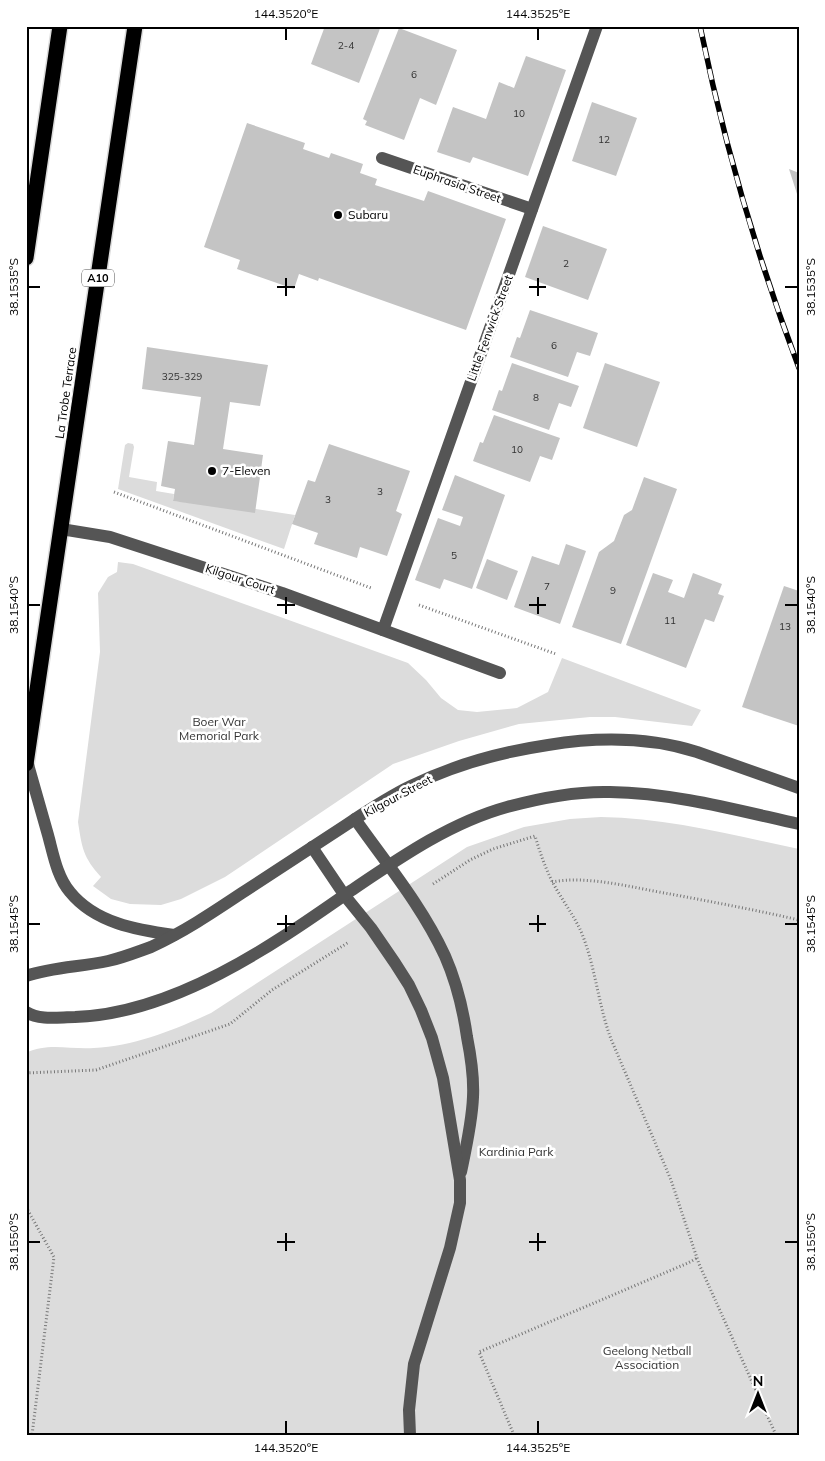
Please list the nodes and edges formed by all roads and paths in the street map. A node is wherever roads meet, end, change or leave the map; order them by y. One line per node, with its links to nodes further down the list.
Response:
1 (60, 26): 6 (highway)
2 (135, 26): 8 (highway, La Trobe Terrace / A10)
3 (596, 26): 5 (street, Little Fenwick Street)
4 (382, 158): 5 (street, Euphrasia Street)
5 (532, 209): 9 (street, Little Fenwick Street)
6 (26, 258)
7 (114, 492): 9 (path)
8 (61, 529): 10 (street, Kilgour Court); 13 (highway, La Trobe Terrace / A10)
9 (394, 596): 10 (street, Little Fenwick Street); 11 (path)
10 (383, 630): 12 (street, Kilgour Court)
11 (556, 654)
12 (500, 673)
13 (26, 762): 22 (street)
14 (799, 788): 15 (street, Kilgour Street)
15 (354, 819): 17 (street, Kilgour Street); 18 (street)
16 (799, 824): 18 (street)
17 (312, 847): 20 (street); 22 (street, Kilgour Street)
18 (388, 866): 20 (street); 26 (street)
19 (552, 882): 21 (path)
20 (344, 896): 24 (street); 26 (street)
21 (799, 920)
22 (174, 934): 23 (street, Kilgour Street)
23 (26, 976)
24 (26, 1012)
25 (628, 1079): 28 (path)
26 (460, 1180): 30 (street)
27 (26, 1207): 29 (path)
28 (697, 1258): 31 (path); 32 (path)
29 (32, 1435)
30 (410, 1435)
31 (514, 1435)
32 (776, 1435)

